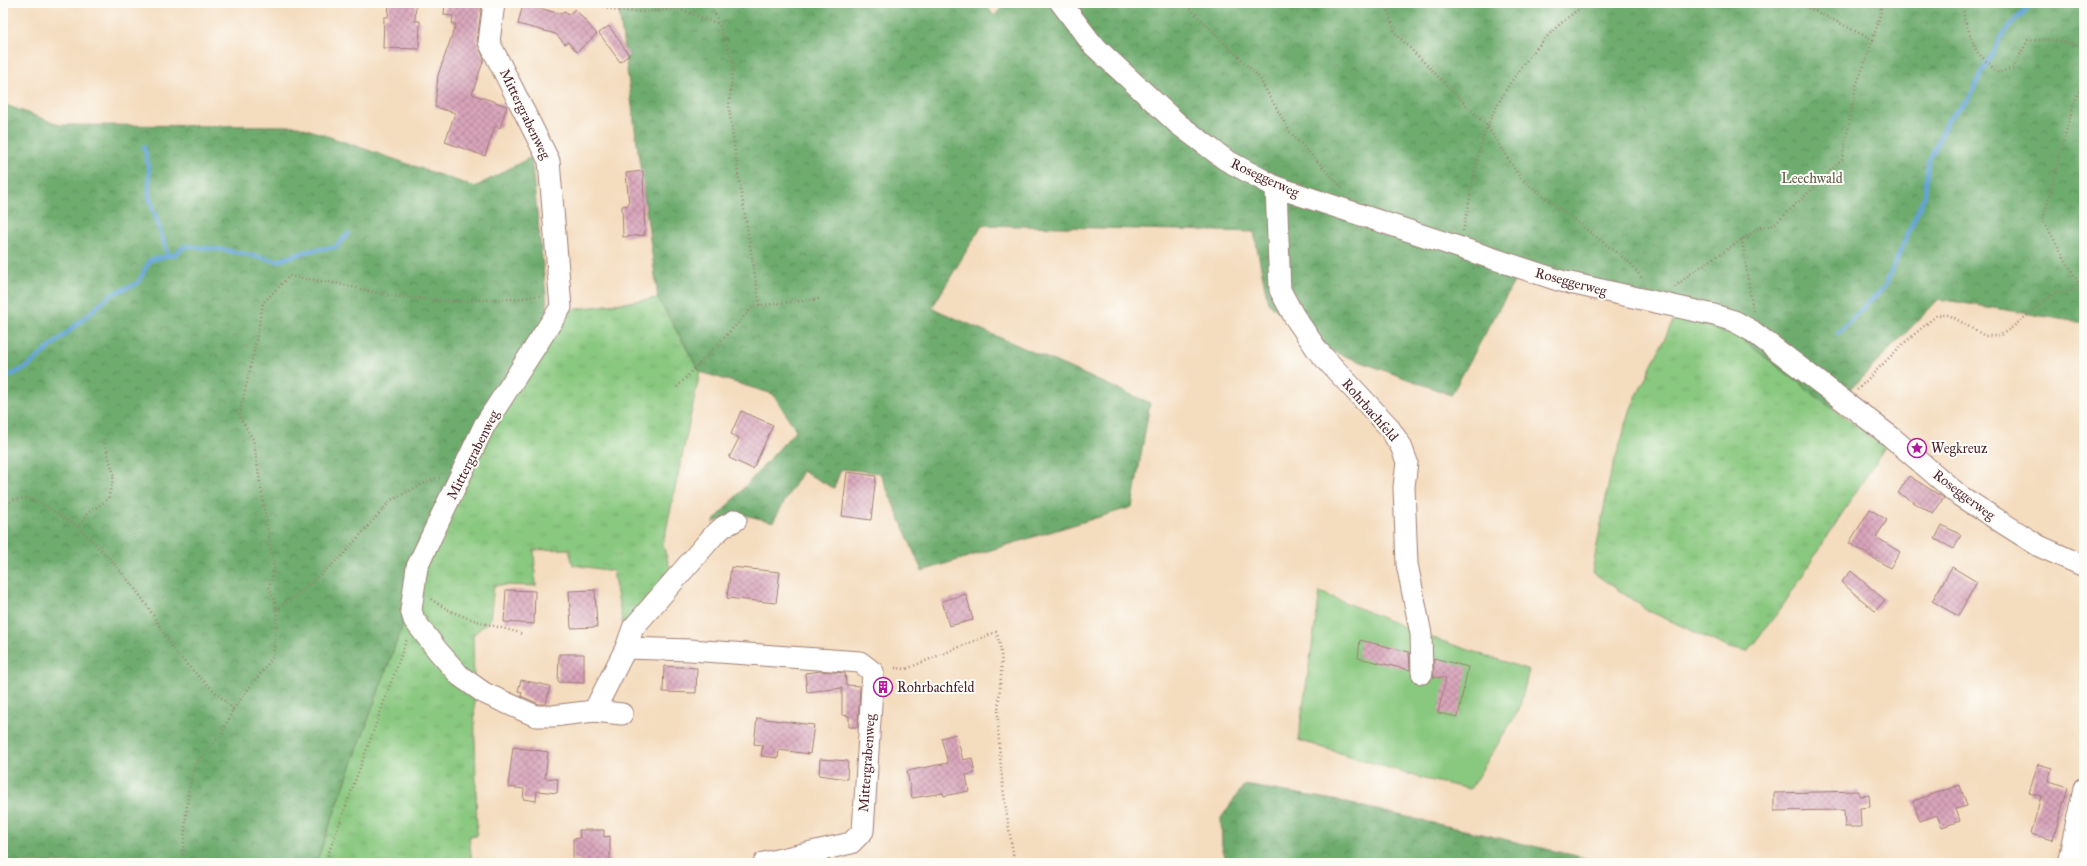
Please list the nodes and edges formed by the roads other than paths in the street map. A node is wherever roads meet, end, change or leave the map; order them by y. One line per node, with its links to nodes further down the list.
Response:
1 (494, 3): 8 (street, Mittergrabenweg)
2 (1061, 3): 3 (street, Roseggerweg)
3 (1276, 187): 5 (street, Roseggerweg); 7 (street, Rohrbachfeld)
4 (736, 520): 6 (street)
5 (2084, 566)
6 (626, 648): 8 (street); 11 (street, Mittergrabenweg)
7 (1422, 673)
8 (594, 712): 9 (street)
9 (622, 714)
10 (2084, 788): 12 (street)
11 (764, 863)
12 (2068, 863)

